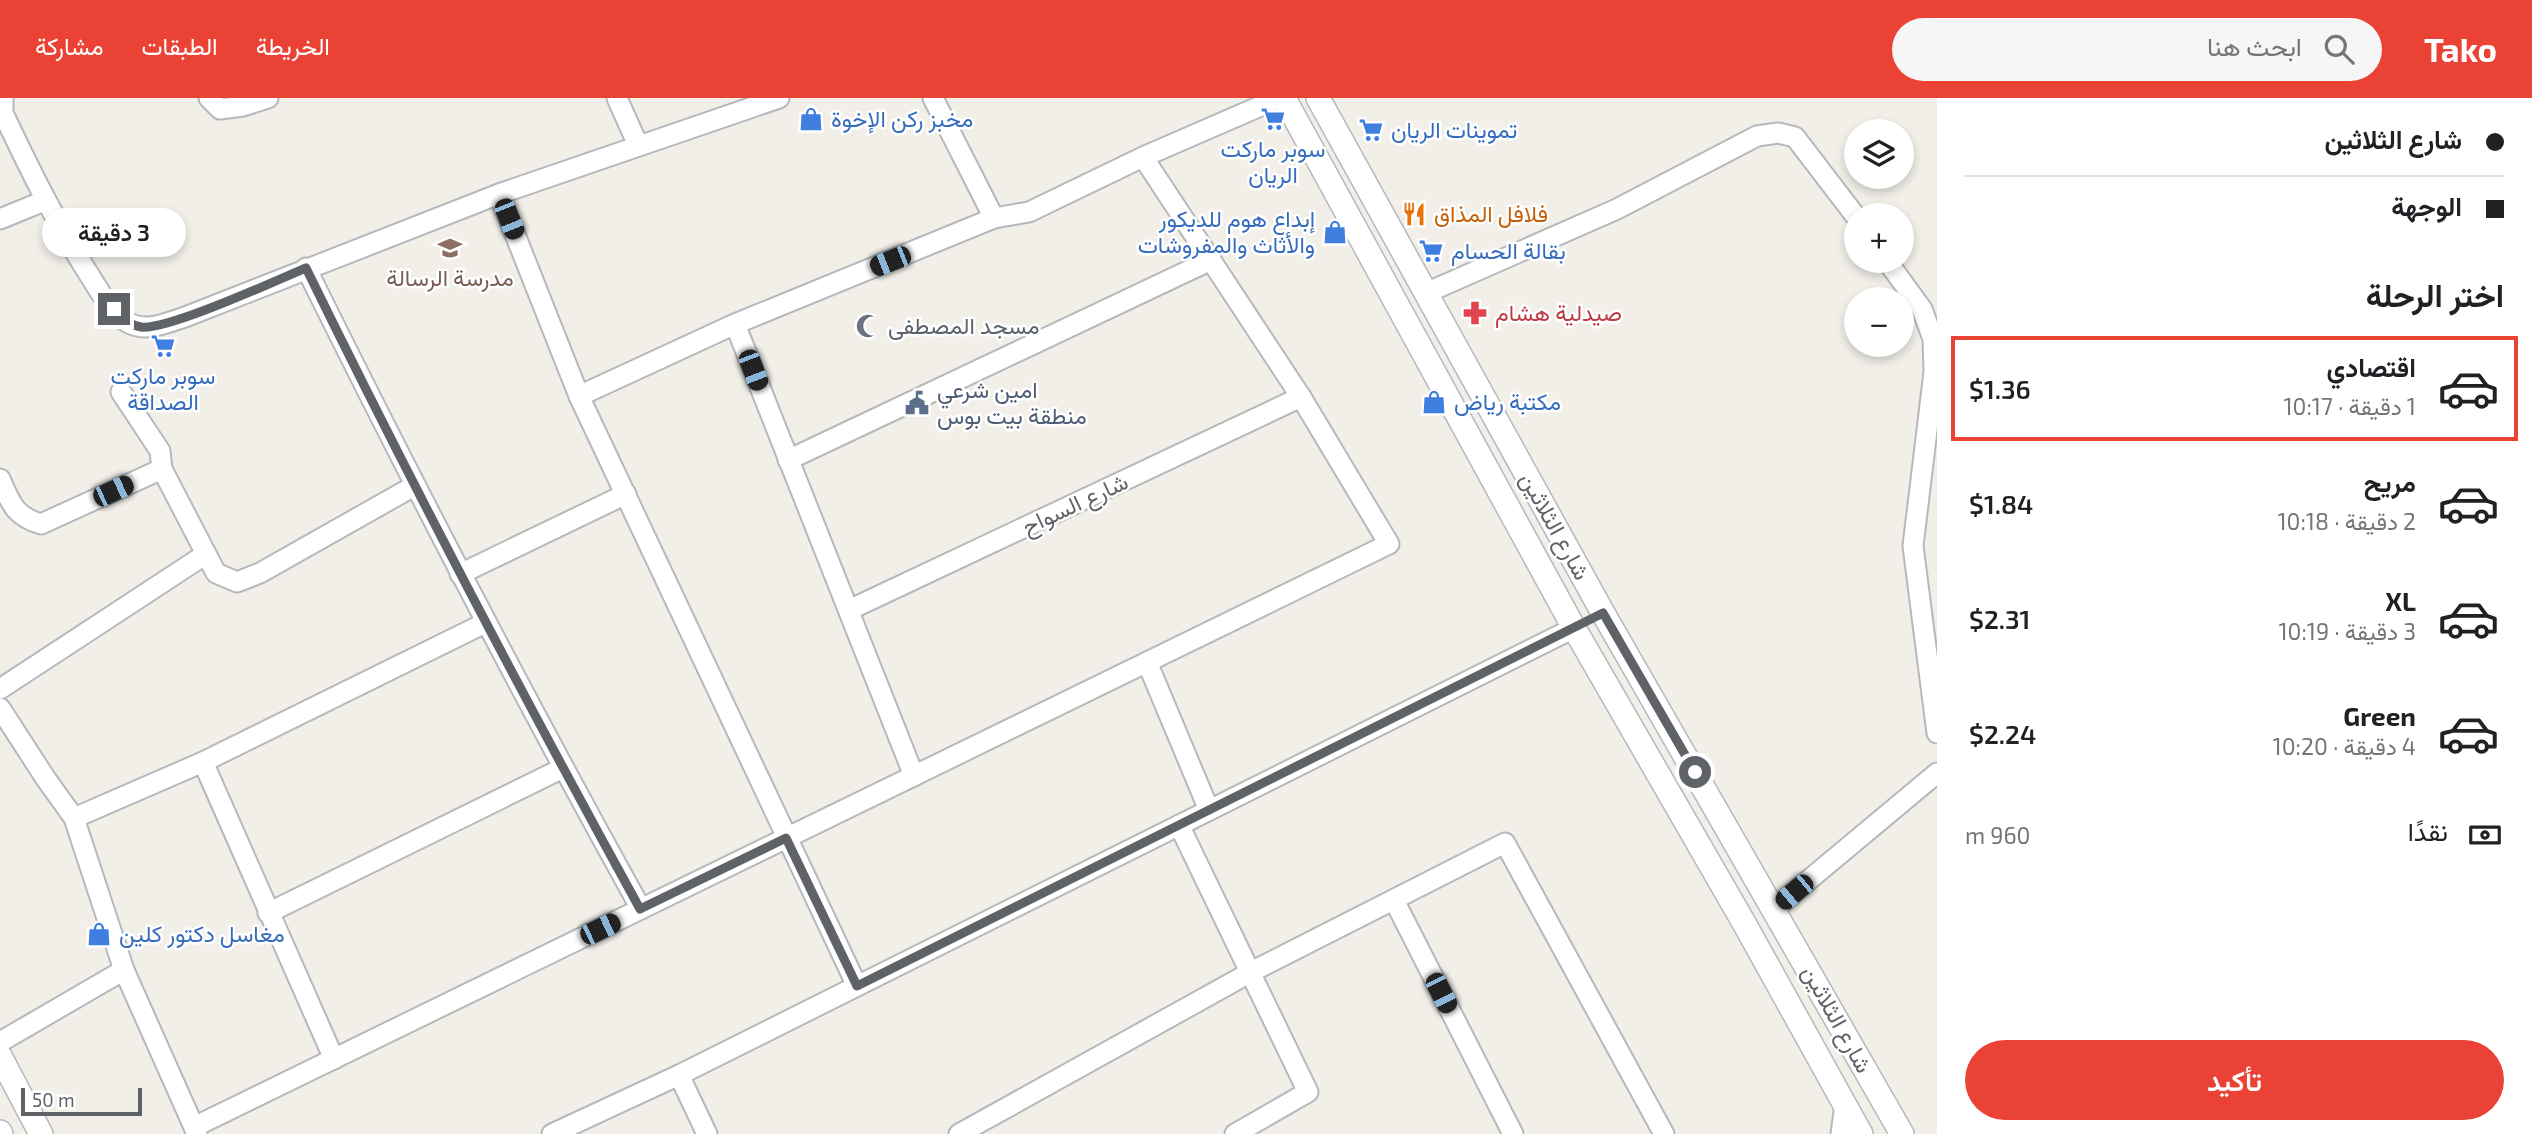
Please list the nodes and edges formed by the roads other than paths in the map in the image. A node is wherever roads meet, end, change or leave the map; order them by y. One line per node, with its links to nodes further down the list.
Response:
1 (3, 98): 12 (street)
2 (209, 98): 3 (street)
3 (268, 98)
4 (617, 98): 9 (street)
5 (933, 98): 14 (street)
6 (1281, 98): 10 (street); 34 (street, شارع الثلاثين)
7 (1318, 98): 19 (street, شارع الثلاثين)
8 (773, 99): 9 (street)
9 (638, 145): 11 (street)
10 (1143, 157): 14 (street); 16 (street)
11 (499, 194): 17 (street); 22 (street)
12 (44, 201): 15 (street); 17 (street)
13 (1846, 203): 19 (street)
14 (994, 218): 20 (street)
15 (0, 219)
16 (1211, 260): 23 (street); 24 (street)
17 (306, 268): 27 (street)
18 (1896, 273): 38 (street)
19 (1426, 293): 32 (street, شارع الثلاثين)
20 (735, 324): 22 (street); 24 (street)
21 (121, 392): 25 (street)
22 (579, 396): 28 (street)
23 (1301, 397): 31 (street, شارع السواح); 35 (street)
24 (788, 460): 31 (street)
25 (162, 469): 26 (street); 29 (street)
26 (0, 479)
27 (414, 486): 29 (street); 30 (street)
28 (626, 494): 30 (street); 46 (street)
29 (206, 554): 36 (street)
30 (460, 575): 33 (street)
31 (849, 610): 42 (street)
32 (1603, 613): 34 (street); 49 (street, شارع الثلاثين)
33 (485, 623): 39 (street); 40 (street)
34 (1574, 628): 43 (street); 51 (street, شارع الثلاثين)
35 (1147, 662): 42 (street); 43 (street)
36 (0, 689)
37 (0, 708): 44 (street)
38 (1937, 733)
39 (203, 762): 44 (street); 50 (street)
40 (563, 768): 48 (street); 50 (street)
41 (1937, 772): 49 (street)
42 (914, 776): 46 (street)
43 (1209, 810): 45 (street)
44 (74, 818): 52 (street)
45 (1179, 825): 53 (street); 54 (street)
46 (786, 838): 48 (street); 54 (street)
47 (1394, 900): 53 (street); 66 (street); 67 (street)
48 (640, 909): 57 (street)
49 (1774, 909): 51 (street); 70 (street, شارع الثلاثين)
50 (268, 913): 57 (street)
51 (1744, 923): 59 (street, شارع الثلاثين)
52 (124, 970): 55 (street); 60 (street)
53 (1251, 972): 64 (street); 65 (street)
54 (857, 986): 58 (street)
55 (0, 1042)
56 (0, 1056): 61 (street)
57 (334, 1059): 60 (street)
58 (679, 1075): 62 (street); 63 (street)
59 (1845, 1104): 68 (street); 69 (street, شارع الثلاثين)
60 (195, 1130)
61 (41, 1134)
62 (552, 1134)
63 (707, 1134)
64 (959, 1134)
65 (1235, 1134)
66 (1513, 1134)
67 (1664, 1134)
68 (1841, 1134)
69 (1861, 1134)
70 (1902, 1134)

